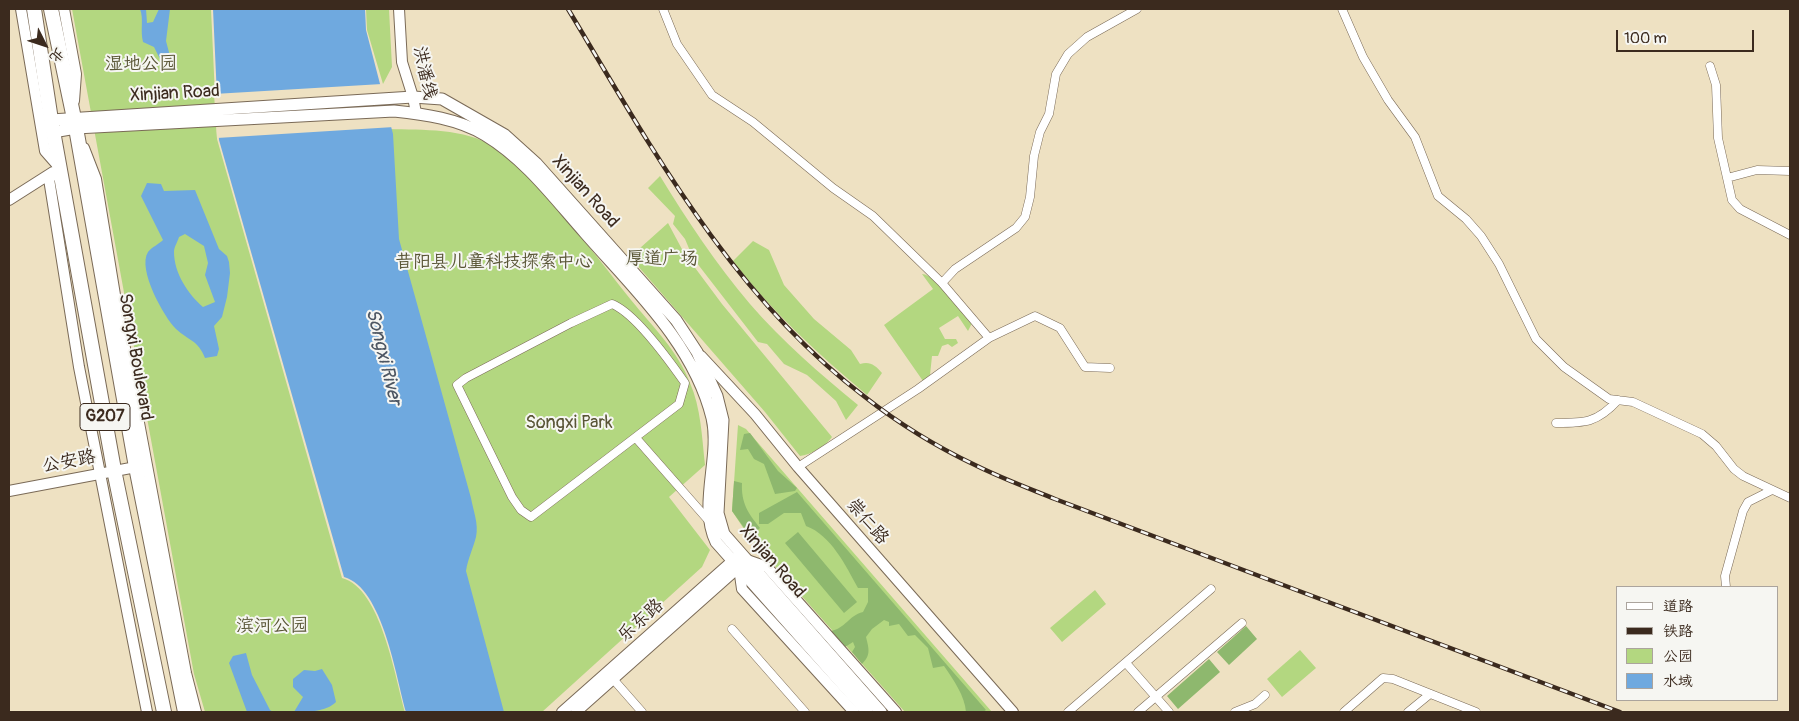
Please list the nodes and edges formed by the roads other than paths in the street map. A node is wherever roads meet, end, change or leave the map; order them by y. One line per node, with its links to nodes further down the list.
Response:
1 (21, 9): 15 (main road)
2 (34, 9): 14 (highway, G207)
3 (51, 9): 13 (highway, Songxi Boulevard / G207)
4 (64, 9): 13 (main road)
5 (399, 9): 10 (main road, 洪潘线)
6 (663, 9): 20 (street)
7 (1137, 9): 20 (street)
8 (1342, 9): 24 (street)
9 (1710, 66): 17 (street)
10 (413, 98): 11 (main road, Xinjian Road); 12 (main road, 洪潘线); 22 (main road, Xinjian Road)
11 (394, 105): 12 (main road, Xinjian Road); 13 (main road, Xinjian Road); 13 (main road, Xinjian Road)
12 (416, 114): 34 (main road, Xinjian Road)
13 (74, 123): 14 (main road, Xinjian Road); 27 (highway, Songxi Boulevard / G207); 48 (main road)
14 (52, 126): 15 (highway, G207)
15 (60, 168): 18 (main road); 29 (highway, G207); 30 (main road)
16 (1790, 171): 17 (street)
17 (1727, 178): 19 (street)
18 (9, 200)
19 (1790, 235)
20 (942, 283): 21 (street)
21 (989, 338): 23 (street); 28 (street)
22 (697, 352): 28 (main road, 崇仁路); 35 (main road, Xinjian Road)
23 (1110, 368)
24 (1618, 400): 25 (street); 31 (street)
25 (1556, 423)
26 (636, 438): 26 (street); 34 (street)
27 (136, 467): 29 (main road, 公安路); 47 (highway, Songxi Boulevard / G207)
28 (798, 467): 56 (main road, 崇仁路)
29 (114, 470): 30 (main road, 公安路); 46 (highway, G207)
30 (100, 472): 32 (main road, 公安路); 45 (main road)
31 (1772, 490): 33 (street); 36 (street)
32 (9, 491)
33 (1790, 498)
34 (709, 521): 35 (main road, Xinjian Road)
35 (740, 560): 41 (main road, 乐东路); 49 (main road, 乐东路); 53 (main road, Xinjian Road); 54 (main road, Xinjian Road); 55 (main road)
36 (1726, 586)
37 (1211, 589): 40 (street)
38 (1242, 624): 44 (street)
39 (732, 629): 52 (street)
40 (1126, 662): 44 (street); 57 (street)
41 (613, 679): 50 (main road, 乐东路); 51 (street)
42 (1430, 694): 61 (street); 62 (street); 63 (street)
43 (1265, 695): 60 (street)
44 (1156, 697): 58 (street); 59 (street)
45 (147, 712)
46 (164, 712)
47 (185, 712)
48 (196, 712)
49 (562, 712)
50 (576, 712)
51 (642, 712)
52 (805, 712)
53 (862, 712)
54 (881, 712)
55 (896, 712)
56 (1013, 712)
57 (1068, 712)
58 (1138, 712)
59 (1170, 712)
60 (1235, 712)
61 (1344, 712)
62 (1408, 712)
63 (1476, 712)

